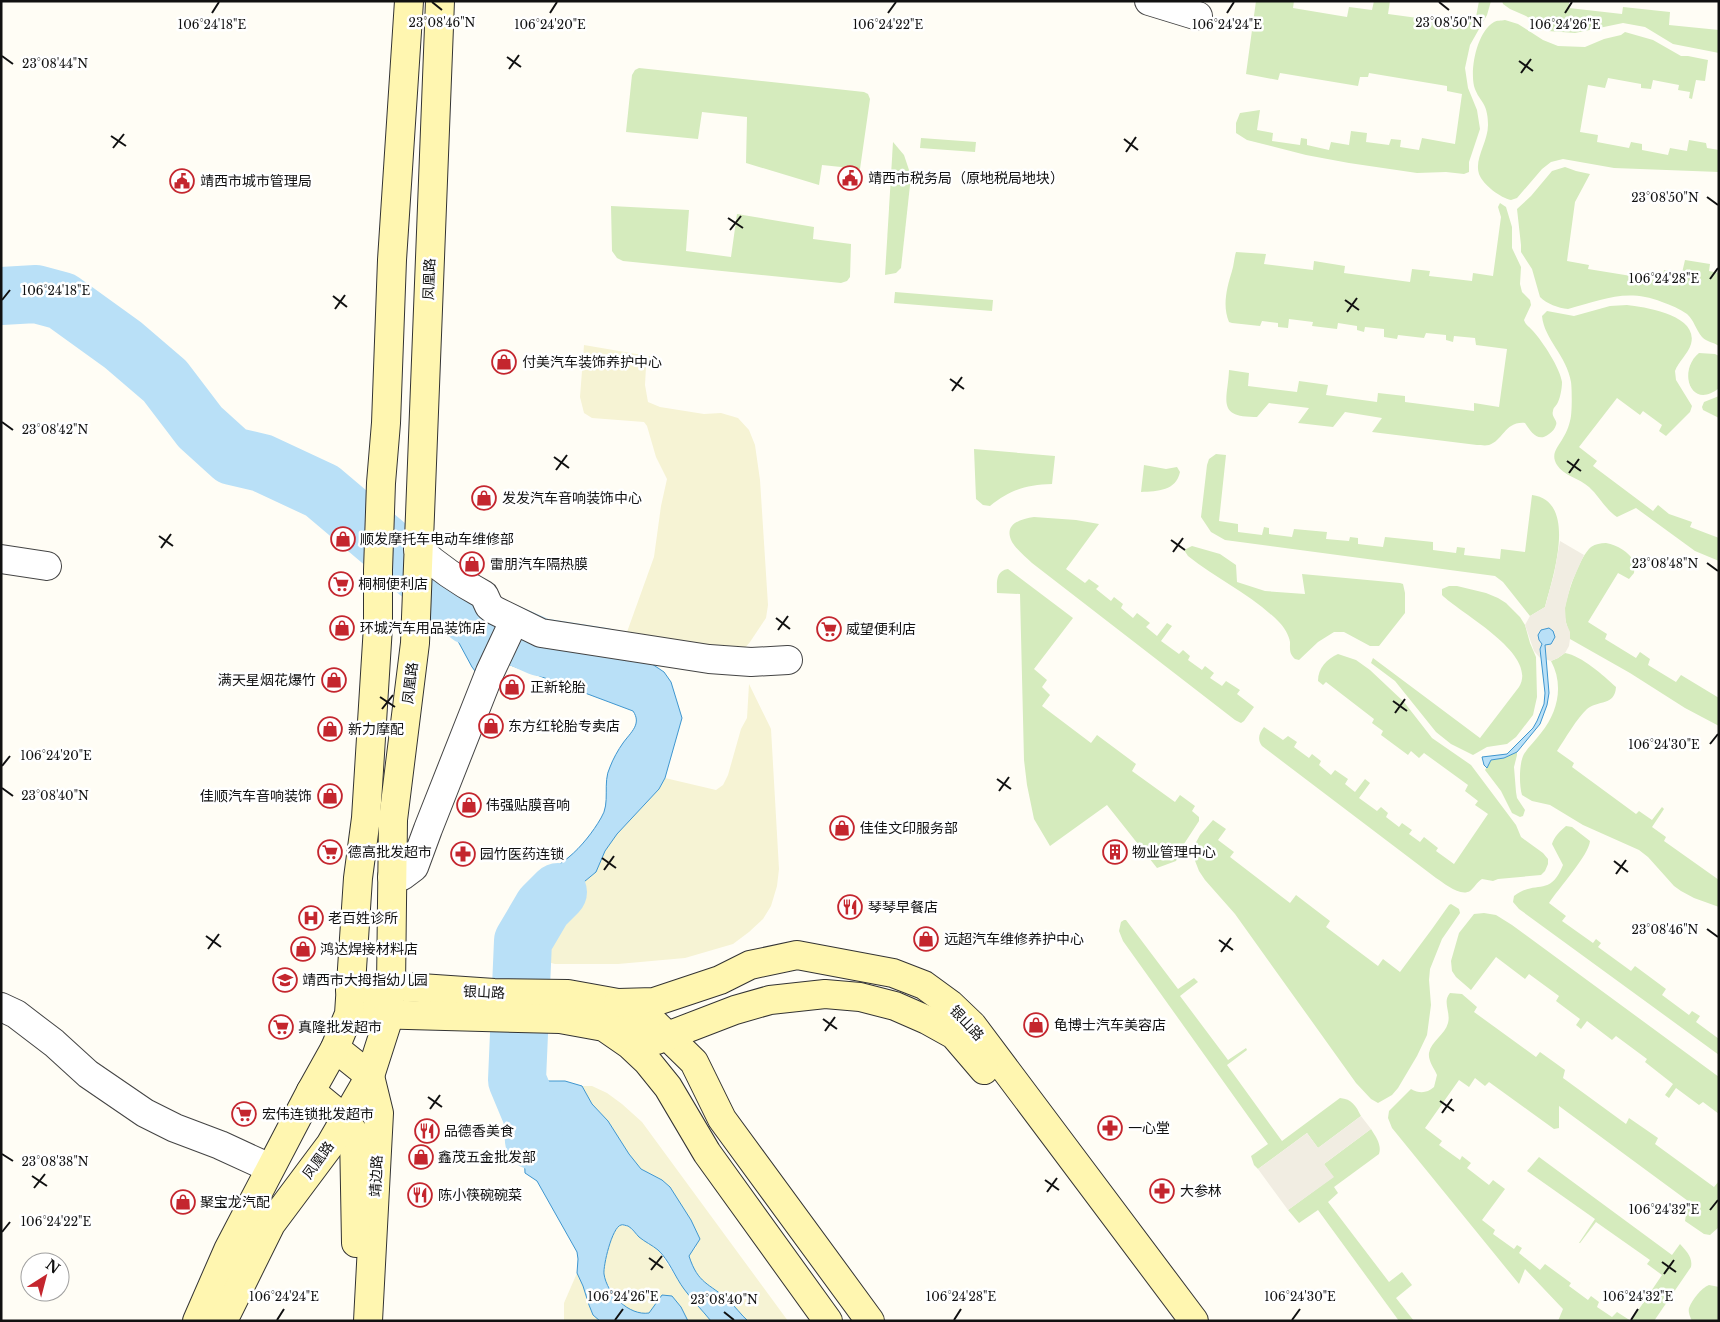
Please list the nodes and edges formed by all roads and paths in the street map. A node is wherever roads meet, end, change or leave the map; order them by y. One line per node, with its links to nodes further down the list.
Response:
1 (409, 1): 12 (main road)
2 (440, 1): 5 (main road, 凤凰路)
3 (1149, 1): 4 (street)
4 (1198, 16)
5 (418, 550): 8 (street); 10 (main road, 凤凰路)
6 (1, 559): 7 (street)
7 (47, 566)
8 (514, 621): 9 (street); 10 (street)
9 (788, 660)
10 (392, 877): 11 (main road, 凤凰路)
11 (391, 986): 12 (main road, 银山路); 14 (main road, 银山路); 17 (main road, 凤凰路)
12 (349, 1002): 17 (main road, 银山路); 20 (main road)
13 (618, 1004): 15 (main road, 银山路); 19 (main road, 银山路); 32 (main road, 银山路)
14 (494, 1005): 15 (main road, 银山路); 17 (main road, 银山路)
15 (564, 1006): 18 (main road, 银山路)
16 (1, 1007): 24 (street)
17 (388, 1015): 21 (main road, 凤凰路)
18 (604, 1027): 19 (main road, 银山路); 29 (main road, 银山路)
19 (670, 1036): 30 (main road, 银山路); 31 (main road, 银山路)
20 (335, 1048): 21 (main road); 22 (main road)
21 (370, 1076): 23 (main road, 凤凰路); 28 (main road, 靖边路)
22 (311, 1091): 23 (main road, 靖边路); 24 (main road)
23 (345, 1119): 26 (main road, 凤凰路); 27 (main road, 靖边路)
24 (270, 1168): 25 (main road)
25 (197, 1321)
26 (223, 1321)
27 (355, 1321)
28 (368, 1321)
29 (828, 1321)
30 (870, 1321)
31 (1171, 1321)
32 (1194, 1321)

